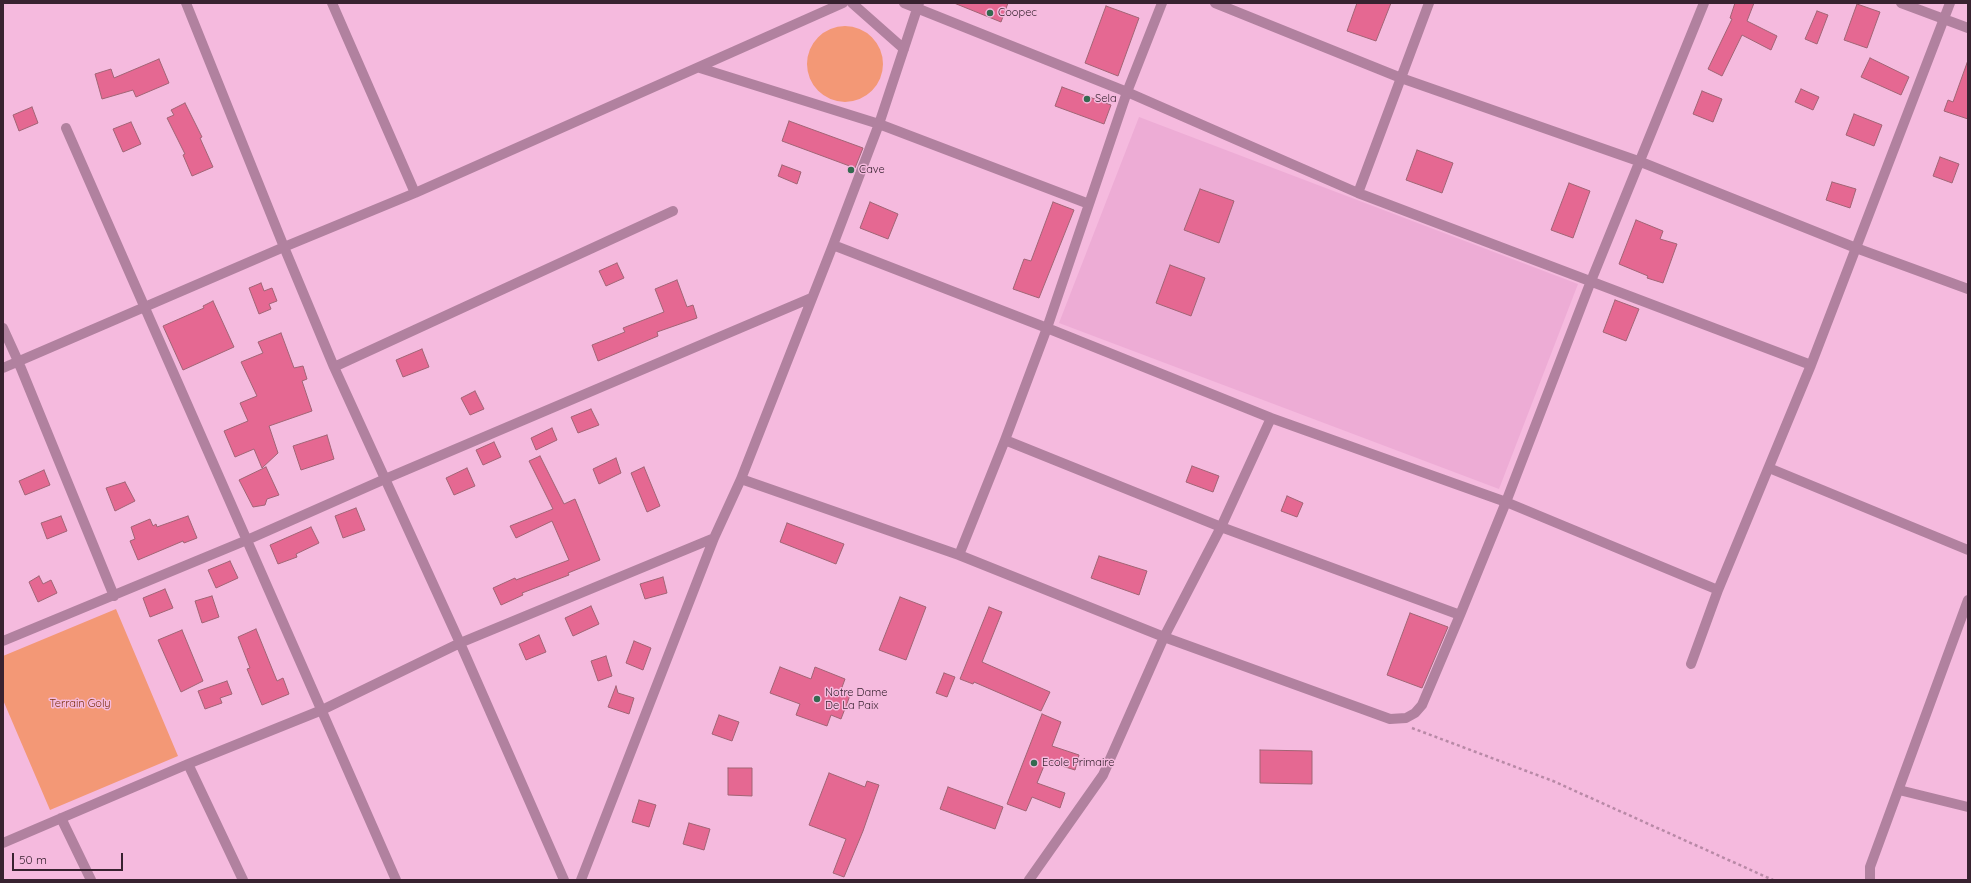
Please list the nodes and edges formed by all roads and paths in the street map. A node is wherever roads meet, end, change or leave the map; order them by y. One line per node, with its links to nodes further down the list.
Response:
1 (186, 3): 27 (street)
2 (332, 3): 22 (street)
3 (843, 3): 16 (street)
4 (852, 3): 15 (street)
5 (904, 3): 12 (street)
6 (1162, 3): 18 (street)
7 (1215, 3): 17 (street)
8 (1429, 3): 17 (street)
9 (1704, 3): 21 (street)
10 (1901, 3): 13 (street)
11 (1950, 3): 13 (street)
12 (918, 5): 15 (street); 18 (street)
13 (1943, 19): 14 (street); 28 (street)
14 (1968, 28)
15 (904, 49): 19 (street)
16 (700, 68): 19 (street); 22 (street)
17 (1401, 78): 21 (street); 23 (street)
18 (1127, 92): 23 (street); 24 (street)
19 (879, 124): 24 (street); 26 (street)
20 (66, 128): 32 (street)
21 (1641, 162): 28 (street); 29 (street)
22 (415, 193): 27 (street)
23 (1358, 193): 29 (street)
24 (1089, 204): 34 (street)
25 (673, 211): 37 (street)
26 (833, 245): 31 (street); 34 (street)
27 (284, 247): 32 (street); 37 (street)
28 (1856, 248): 30 (street); 36 (street)
29 (1591, 281): 36 (street); 44 (street)
30 (1968, 289)
31 (811, 298): 42 (street); 43 (street)
32 (145, 307): 35 (street); 47 (street)
33 (3, 328): 35 (street)
34 (1047, 328): 39 (street); 40 (street)
35 (18, 361): 38 (street); 51 (street)
36 (1811, 364): 41 (street)
37 (334, 367): 42 (street)
38 (3, 368)
39 (1270, 418): 44 (street); 45 (street)
40 (1005, 440): 45 (street); 49 (street)
41 (1769, 468): 48 (street); 50 (street)
42 (385, 479): 47 (street); 56 (street)
43 (741, 479): 46 (street); 49 (street)
44 (1506, 502): 50 (street); 53 (street)
45 (1221, 527): 53 (street); 54 (street)
46 (714, 538): 56 (street); 69 (street)
47 (247, 540): 51 (street); 58 (street)
48 (1968, 550)
49 (959, 555): 54 (street)
50 (1718, 590): 57 (street)
51 (114, 596): 55 (street)
52 (1968, 600): 61 (street)
53 (1460, 615): 54 (street)
54 (1164, 637): 70 (street)
55 (3, 641)
56 (460, 643): 58 (street); 68 (street)
57 (1691, 664)
58 (322, 710): 60 (street); 67 (street)
59 (1411, 728): 71 (path)
60 (188, 764): 63 (street); 66 (street)
61 (1899, 790): 62 (street); 72 (street)
62 (1968, 807)
63 (61, 818): 64 (street); 65 (street)
64 (3, 843)
65 (91, 880)
66 (243, 880)
67 (396, 880)
68 (564, 880)
69 (581, 880)
70 (1029, 880)
71 (1773, 880)
72 (1870, 880)

